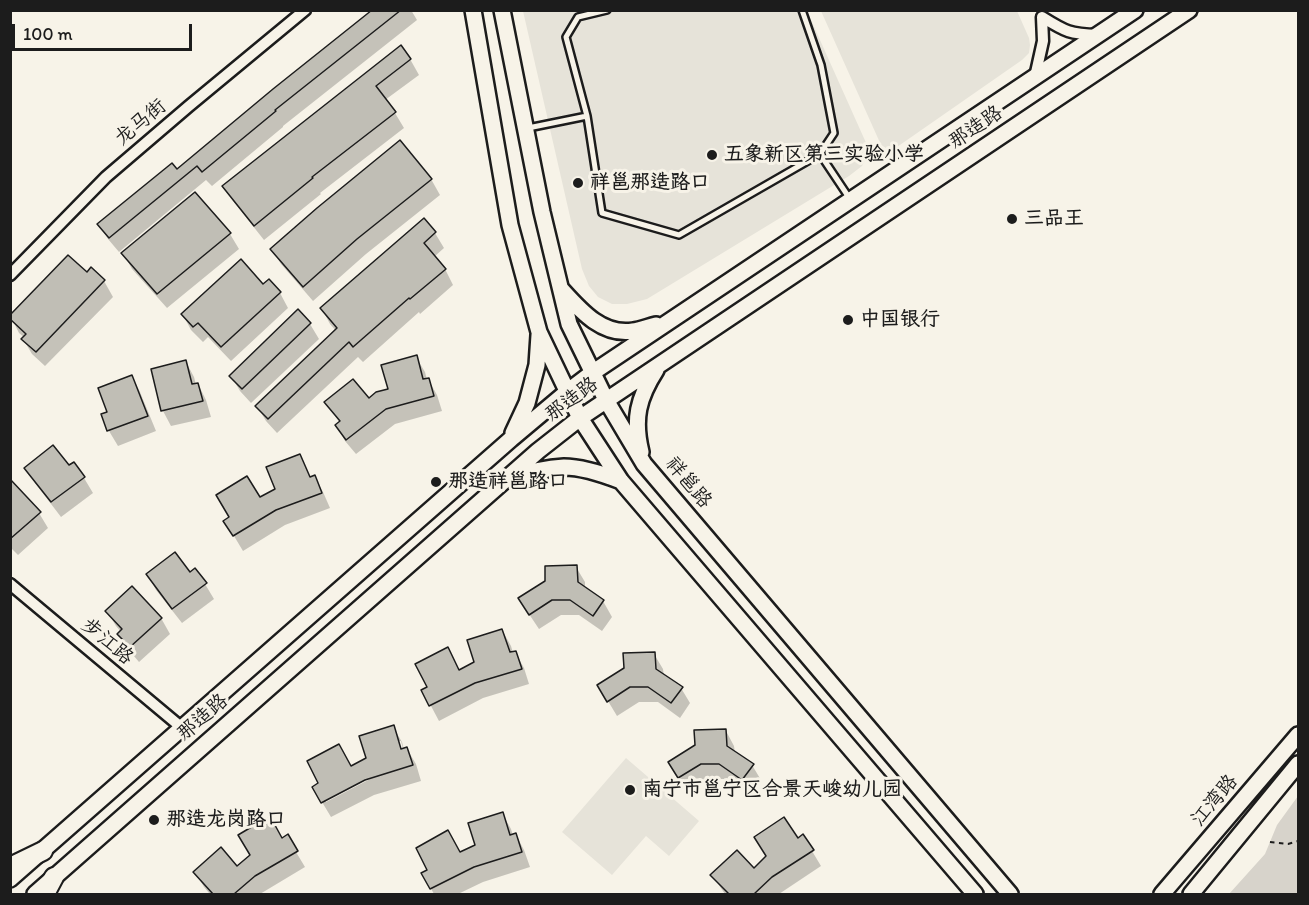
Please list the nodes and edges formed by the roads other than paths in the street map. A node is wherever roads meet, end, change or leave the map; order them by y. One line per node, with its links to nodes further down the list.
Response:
1 (305, 10): 15 (street, 龙马街)
2 (473, 10): 18 (street)
3 (502, 10): 12 (street, 祥邕路)
4 (607, 10): 11 (lane)
5 (802, 10): 13 (lane)
6 (1135, 10): 9 (street, 那造路)
7 (1189, 10): 19 (street, 那造路)
8 (1041, 14): 9 (street); 10 (street)
9 (1098, 35): 10 (street, 那造路)
10 (1035, 77): 14 (street, 那造路)
11 (587, 116): 12 (lane); 13 (lane)
12 (525, 129): 16 (street, 祥邕路)
13 (820, 154): 14 (lane)
14 (851, 200): 17 (street, 那造路)
15 (10, 275)
16 (559, 287): 17 (street); 20 (street, 祥邕路)
17 (668, 322): 20 (street, 那造路)
18 (539, 332): 21 (street); 24 (street)
19 (659, 364): 22 (street, 那造路); 25 (street)
20 (592, 373): 21 (street, 那造路); 22 (street, 祥邕路)
21 (567, 392): 23 (street); 24 (street, 那造路)
22 (606, 400): 23 (street, 那造路); 25 (street, 祥邕路)
23 (580, 418): 26 (street, 那造路); 27 (street)
24 (511, 439): 29 (street, 那造路)
25 (644, 464): 39 (street, 祥邕路)
26 (507, 479): 27 (street); 34 (street, 那造路)
27 (621, 481): 38 (street)
28 (10, 584): 29 (street, 步江路)
29 (181, 727): 32 (street, 那造路)
30 (1299, 735): 40 (street, 江湾路)
31 (1299, 764): 41 (street, 江湾路)
32 (43, 851): 33 (main road); 35 (street, 那造路)
33 (10, 867)
34 (54, 877): 36 (street, 那造路); 37 (main road)
35 (10, 879)
36 (35, 894)
37 (45, 894)
38 (975, 894)
39 (1010, 894)
40 (1162, 894)
41 (1191, 894)

